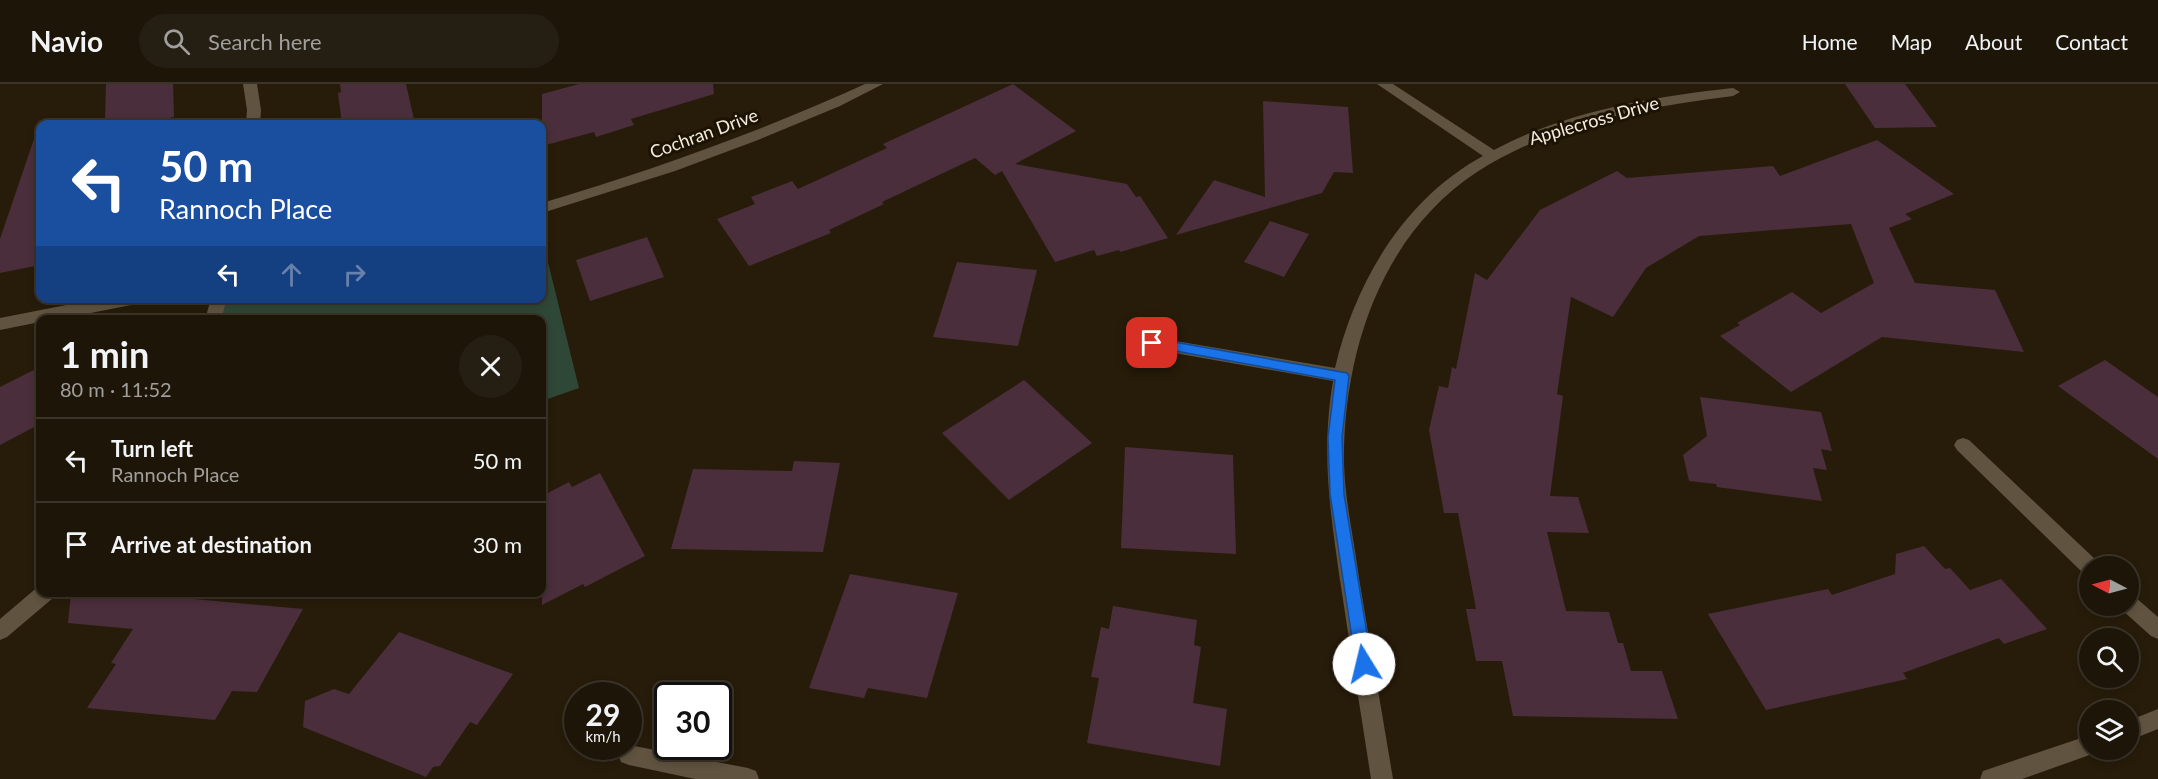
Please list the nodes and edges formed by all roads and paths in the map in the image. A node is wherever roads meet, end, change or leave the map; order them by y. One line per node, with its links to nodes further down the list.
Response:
1 (250, 84): 5 (street)
2 (876, 84): 7 (street, Cochran Drive)
3 (1384, 84): 6 (street)
4 (1733, 92): 6 (street, Applecross Drive)
5 (253, 120)
6 (1493, 156): 13 (street, Applecross Drive)
7 (546, 207)
8 (109, 303): 9 (street)
9 (47, 315)
10 (36, 317): 11 (street)
11 (0, 324)
12 (1152, 343): 13 (street)
13 (1342, 376): 25 (street, Applecross Drive)
14 (1964, 445): 15 (street)
15 (2079, 556)
16 (40, 597): 19 (street)
17 (2139, 613): 18 (street)
18 (2158, 630)
19 (0, 632)
20 (2158, 719): 21 (street)
21 (2139, 727)
22 (2079, 749): 26 (street)
23 (642, 758): 24 (street)
24 (748, 779)
25 (1382, 779)
26 (1991, 779)

